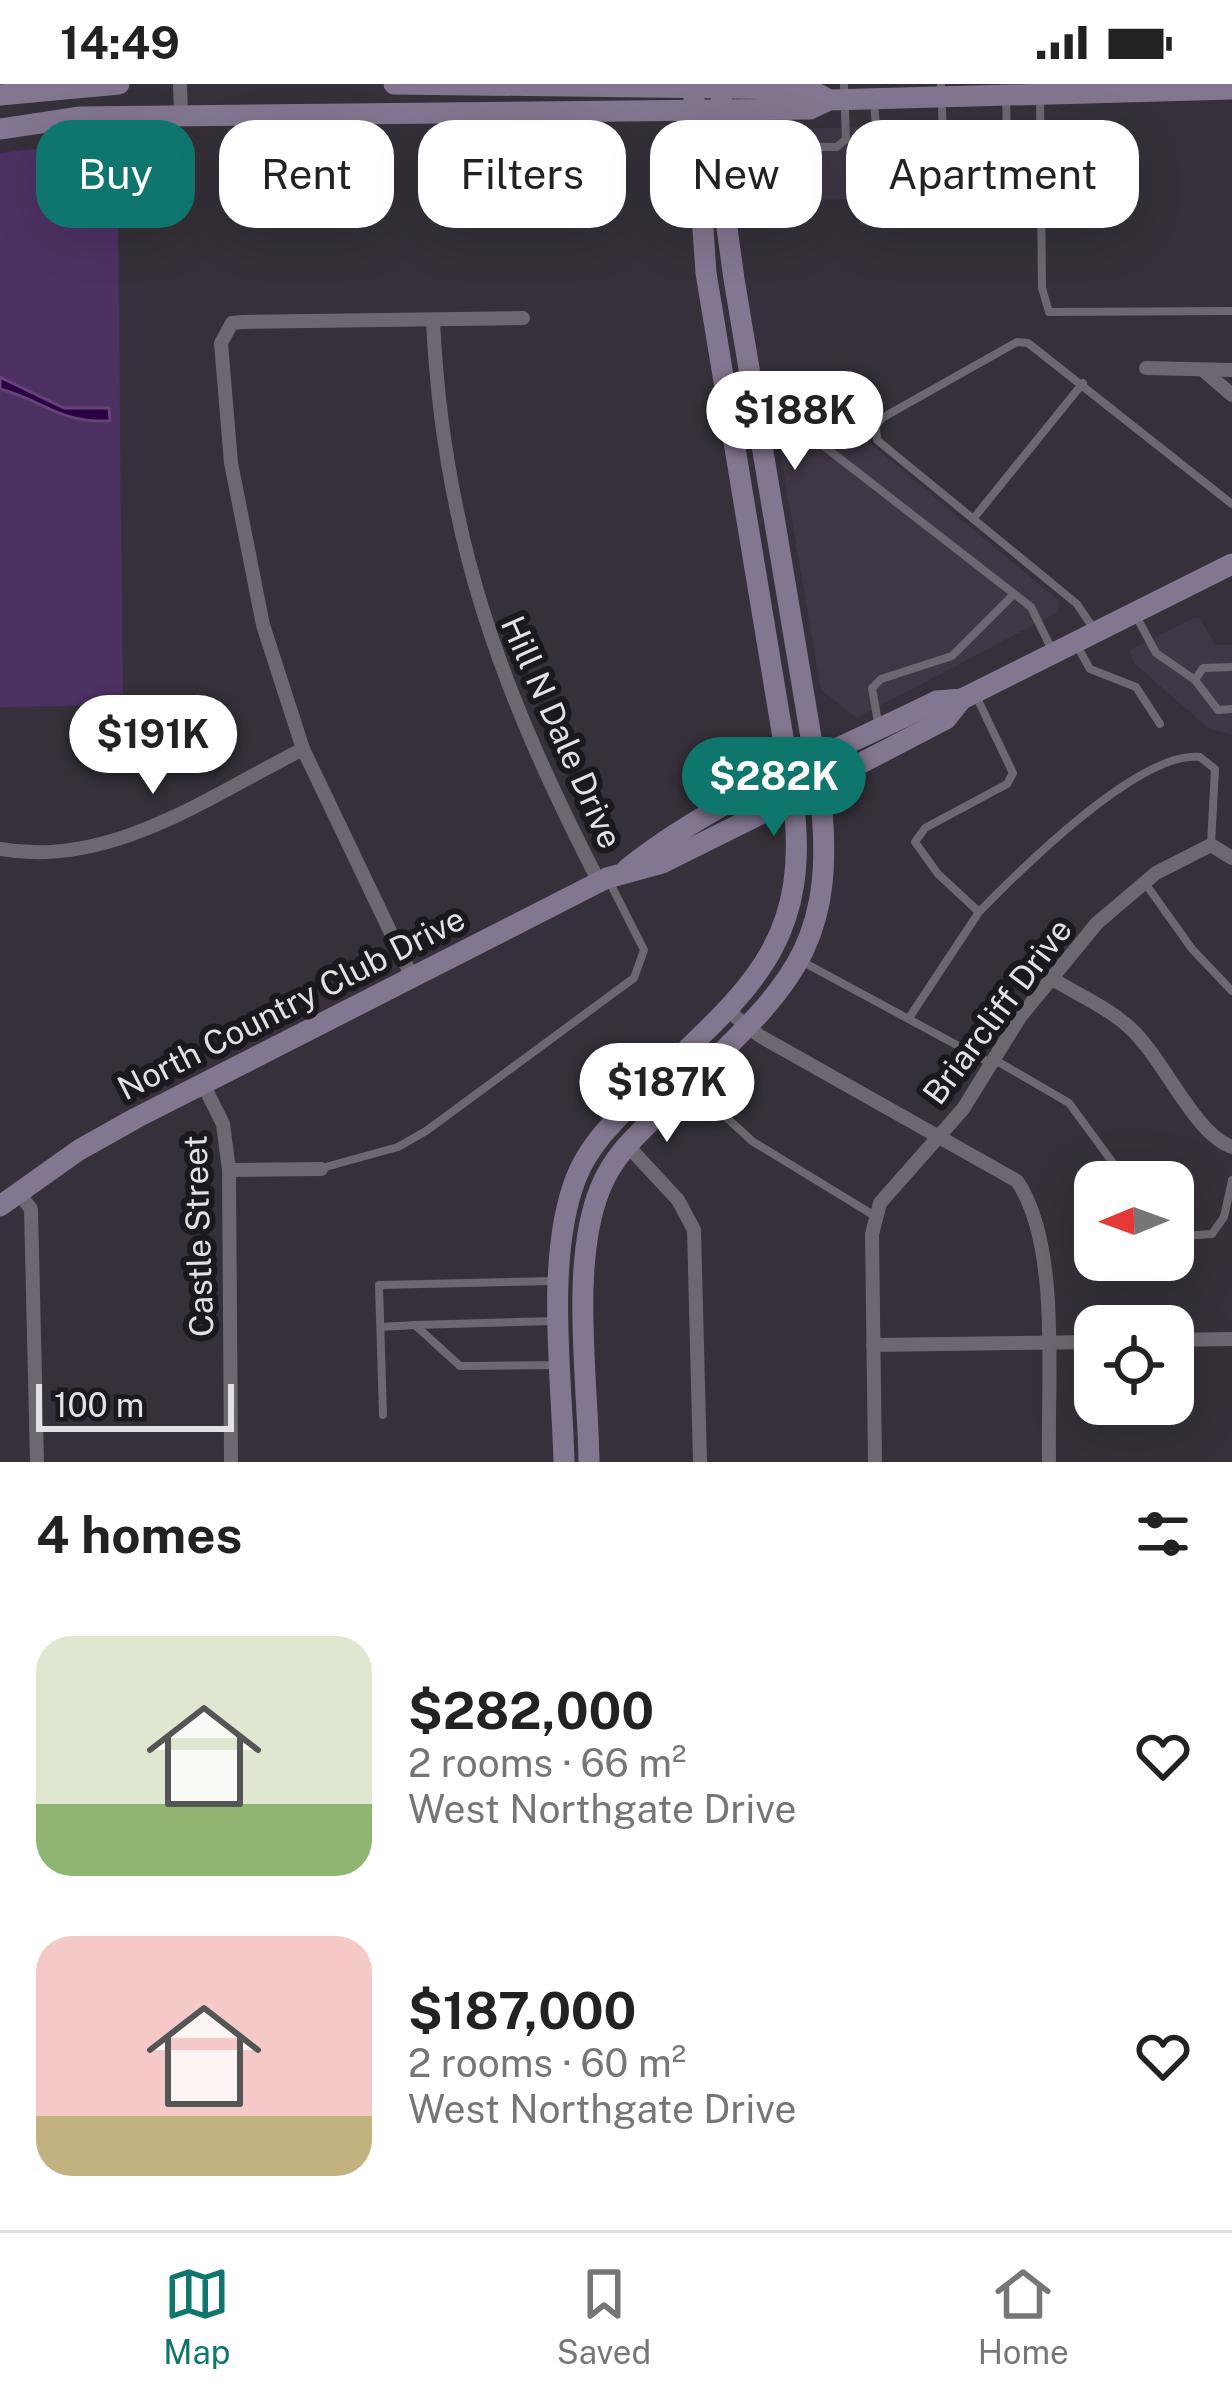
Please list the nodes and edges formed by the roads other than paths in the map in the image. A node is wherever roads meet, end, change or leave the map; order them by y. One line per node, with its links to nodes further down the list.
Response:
1 (119, 84): 7 (main road)
2 (180, 84): 16 (street)
3 (394, 84): 9 (main road)
4 (757, 87): 10 (main road); 11 (main road)
5 (1066, 89): 6 (main road); 12 (main road)
6 (1232, 89)
7 (13, 90)
8 (942, 90): 13 (main road); 13 (lane); 14 (main road)
9 (693, 94): 10 (main road); 16 (main road); 31 (main road)
10 (721, 94): 15 (main road)
11 (839, 94): 14 (main road); 15 (main road); 20 (lane)
12 (1040, 94): 13 (main road); 22 (lane)
13 (1006, 95)
14 (874, 98): 18 (lane)
15 (786, 109): 17 (lane)
16 (181, 115): 19 (main road)
17 (787, 120)
18 (876, 120)
19 (0, 129)
20 (822, 147)
21 (732, 228): 30 (main road)
22 (1232, 311)
23 (523, 318): 24 (street)
24 (433, 320): 45 (street); 53 (street, Hill N Dale Drive)
25 (1146, 368): 27 (street)
26 (1232, 370): 27 (street)
27 (1204, 371): 29 (street)
28 (1083, 383): 32 (lane); 33 (lane); 33 (lane)
29 (1232, 395)
30 (760, 434): 31 (main road); 35 (lane); 46 (main road)
31 (734, 438): 47 (main road)
32 (1232, 504)
33 (974, 519): 37 (lane)
34 (1232, 563): 36 (main road, North Country Club Drive)
35 (1014, 594): 38 (lane); 44 (lane)
36 (1134, 613): 37 (main road, North Country Club Drive); 40 (lane)
37 (1085, 638): 38 (main road, North Country Club Drive); 43 (lane)
38 (1054, 653): 41 (main road, North Country Club Drive)
39 (1232, 667): 40 (lane)
40 (1195, 680): 42 (lane)
41 (969, 696): 44 (main road, North Country Club Drive); 48 (main road, North Country Club Drive); 55 (lane)
42 (1232, 710)
43 (1160, 724)
44 (879, 730): 46 (main road, North Country Club Drive)
45 (303, 749): 51 (street); 57 (street)
46 (815, 761): 47 (main road, North Country Club Drive); 48 (main road)
47 (789, 775): 49 (main road); 53 (main road, North Country Club Drive)
48 (819, 785): 49 (main road, North Country Club Drive); 56 (main road)
49 (793, 798): 53 (main road, North Country Club Drive); 60 (main road)
50 (1211, 845): 52 (street); 54 (street, Briarcliff Drive); 55 (lane)
51 (0, 849)
52 (1232, 857)
53 (609, 878): 57 (main road, North Country Club Drive); 70 (lane)
54 (1145, 883): 58 (street, Briarcliff Drive); 59 (lane)
55 (979, 912): 61 (lane)
56 (801, 961): 61 (lane); 62 (main road)
57 (412, 977): 65 (main road, North Country Club Drive)
58 (1049, 977): 63 (street, Briarcliff Drive); 68 (street)
59 (1232, 991)
60 (727, 1010): 62 (street); 76 (main road)
61 (909, 1018): 63 (lane)
62 (746, 1028): 64 (main road); 66 (street)
63 (993, 1062): 66 (street, Briarcliff Drive); 69 (lane)
64 (689, 1083): 67 (main road); 74 (lane)
65 (203, 1084): 71 (street, Castle Street); 73 (main road, North Country Club Drive)
66 (938, 1134): 74 (street, Briarcliff Drive); 84 (street)
67 (626, 1145): 77 (main road); 92 (street)
68 (1232, 1147)
69 (1112, 1161)
70 (321, 1169): 71 (street)
71 (229, 1170): 89 (street, Castle Street)
72 (1232, 1180): 75 (lane)
73 (9, 1199): 88 (street)
74 (875, 1216): 85 (street)
75 (1194, 1235)
76 (561, 1286): 77 (main road); 78 (main road); 80 (lane)
77 (586, 1290): 91 (main road)
78 (561, 1321): 79 (lane); 86 (main road)
79 (416, 1325): 80 (lane); 86 (lane)
80 (380, 1327): 87 (lane)
81 (1232, 1339): 82 (street)
82 (1194, 1340)
83 (1074, 1342): 84 (street)
84 (1046, 1343): 85 (street); 94 (street)
85 (873, 1345): 93 (street)
86 (562, 1365): 90 (main road)
87 (383, 1415)
88 (37, 1462)
89 (231, 1462)
90 (564, 1462)
91 (590, 1462)
92 (700, 1462)
93 (875, 1462)
94 (1049, 1462)

